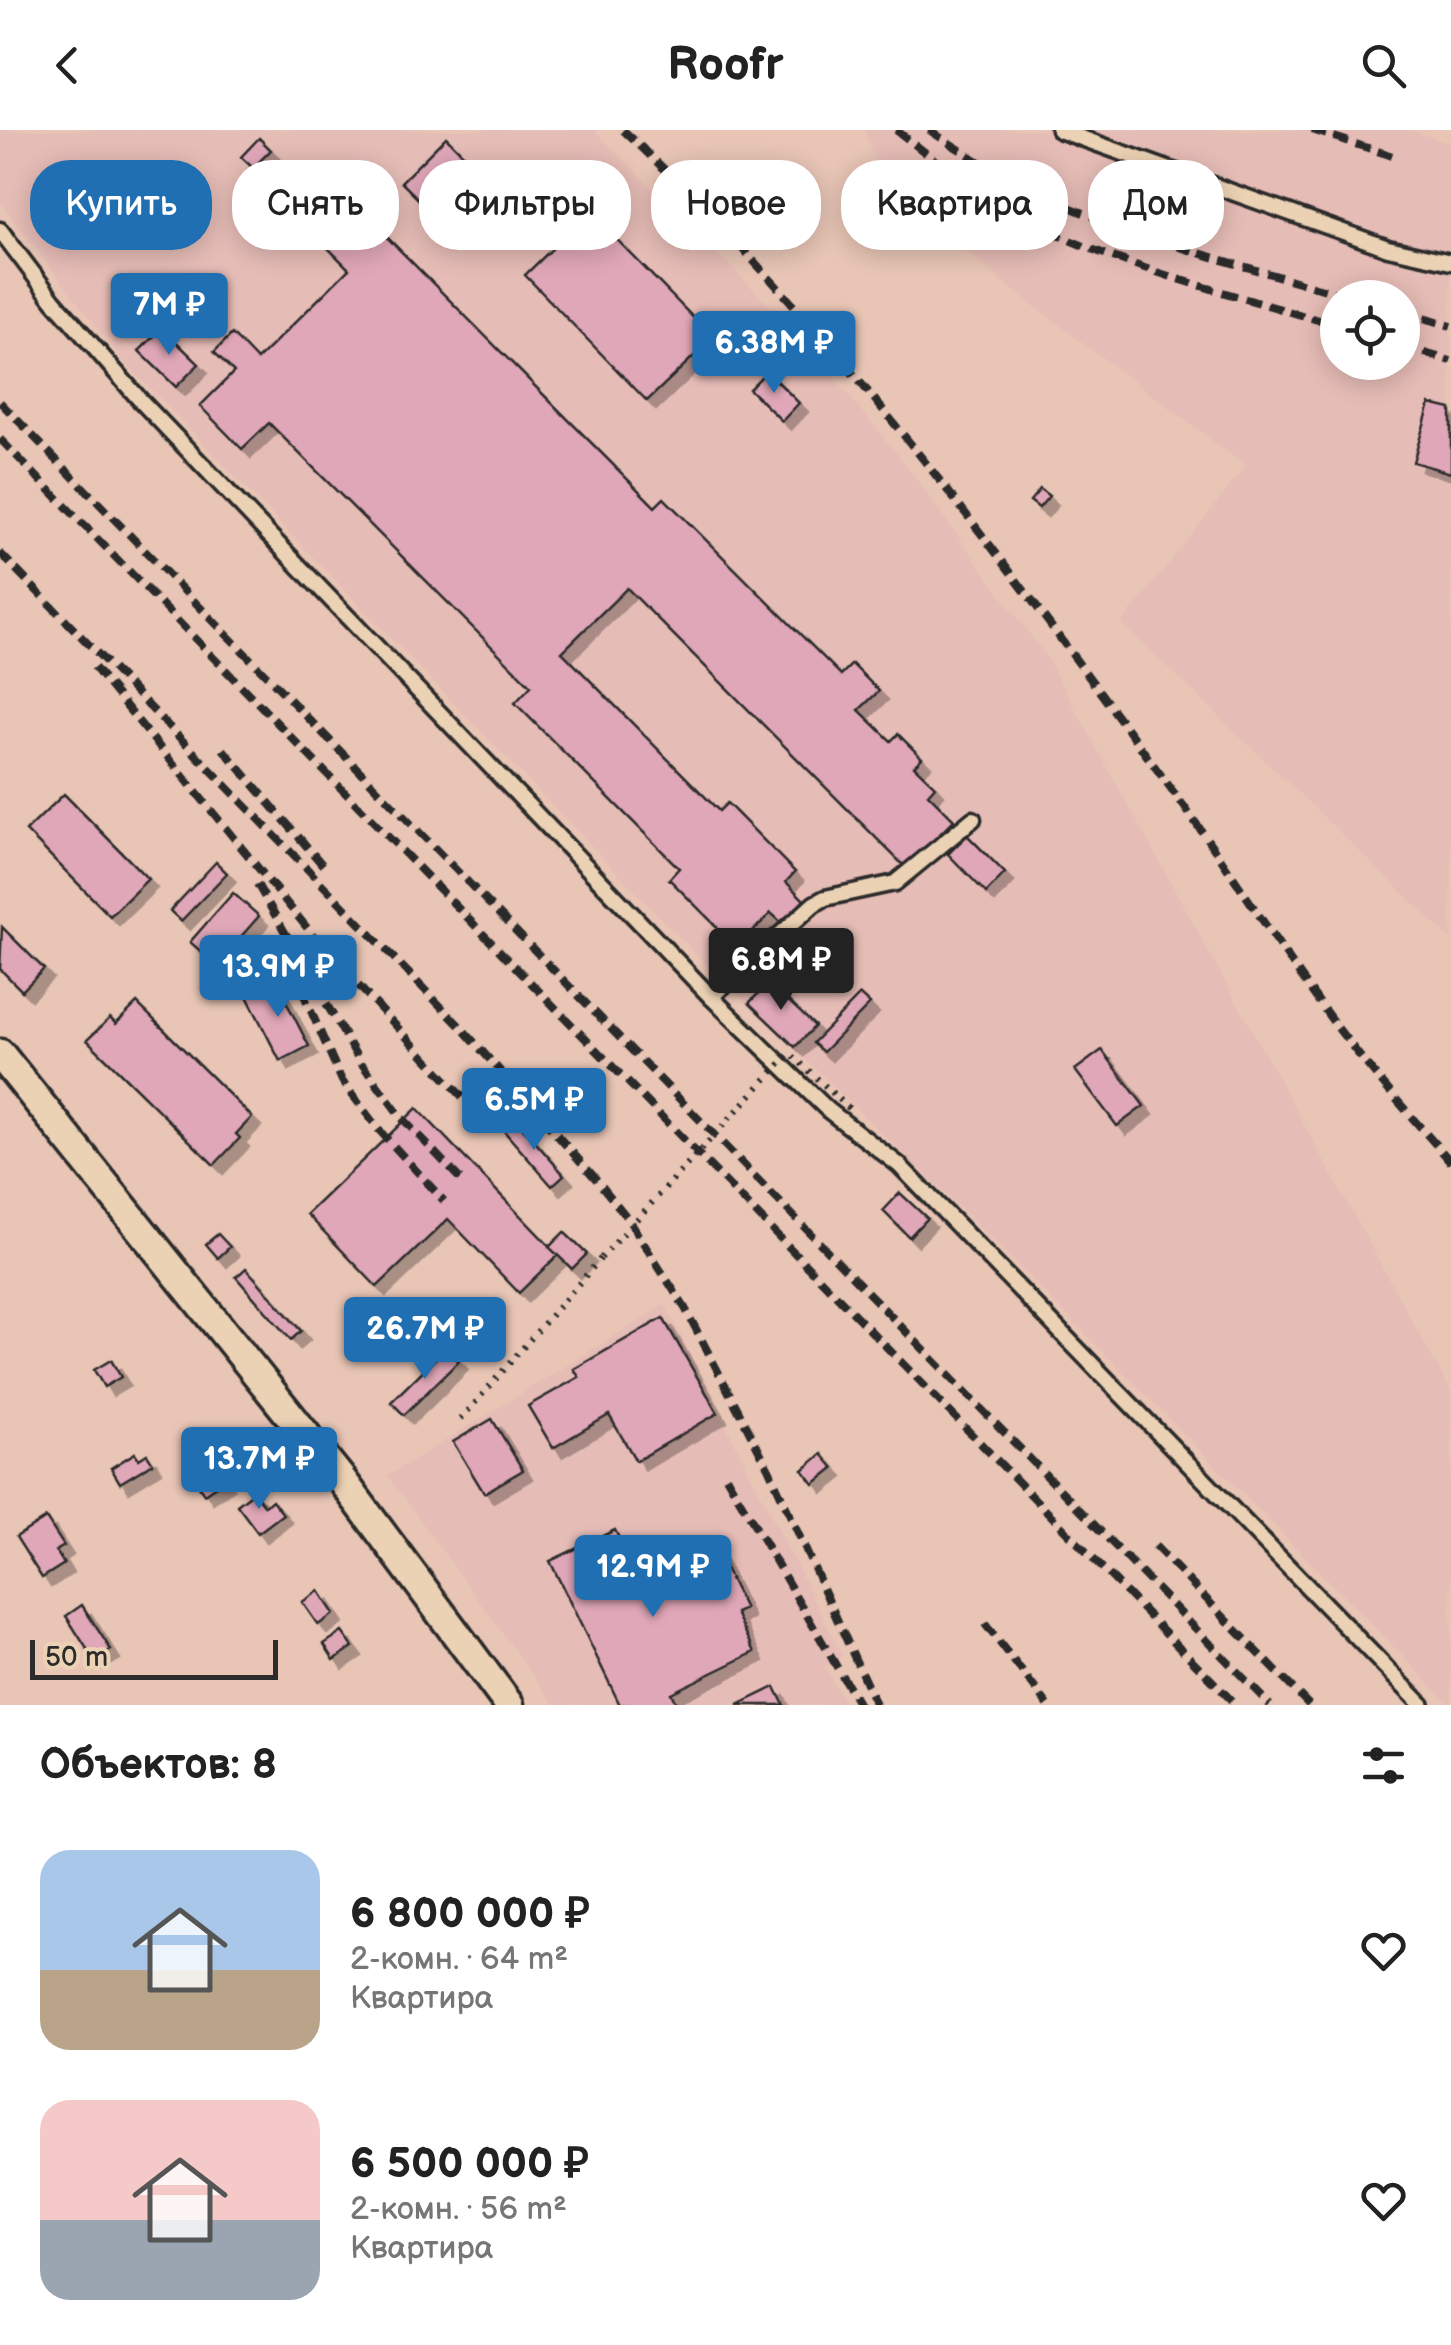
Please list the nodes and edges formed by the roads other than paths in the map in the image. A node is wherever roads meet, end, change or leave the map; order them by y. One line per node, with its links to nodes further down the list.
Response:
1 (1059, 130): 3 (lane)
2 (0, 230): 5 (lane)
3 (1451, 262)
4 (973, 819): 5 (lane)
5 (711, 997): 8 (lane)
6 (0, 1054): 7 (street)
7 (509, 1705)
8 (1422, 1705)

